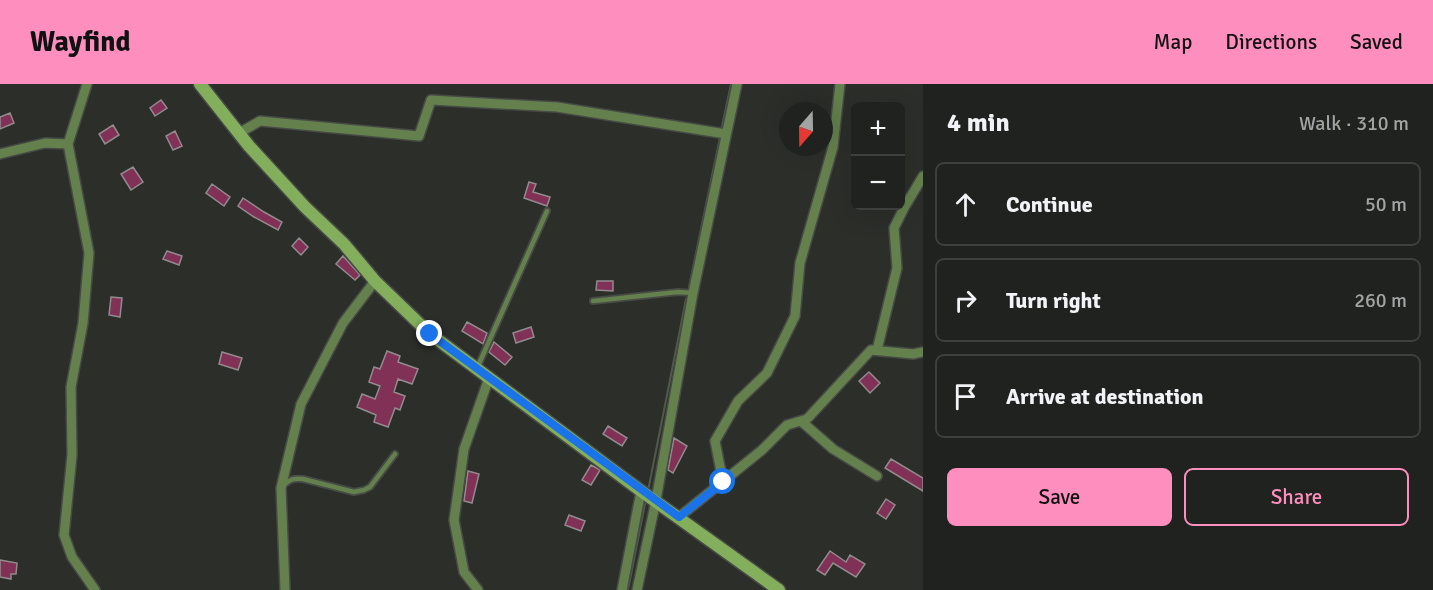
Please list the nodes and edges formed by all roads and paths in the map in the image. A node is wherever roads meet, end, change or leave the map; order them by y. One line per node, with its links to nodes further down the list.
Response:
1 (87, 84): 7 (street)
2 (200, 84): 5 (street)
3 (737, 84): 6 (street)
4 (840, 84): 21 (street)
5 (239, 133): 6 (street); 11 (street)
6 (722, 134): 12 (street)
7 (68, 144): 8 (street); 25 (street)
8 (0, 154)
9 (923, 176): 14 (street)
10 (547, 211): 16 (lane)
11 (375, 281): 16 (street); 22 (street)
12 (693, 293): 13 (lane); 23 (street)
13 (593, 301)
14 (877, 351): 15 (street); 18 (street)
15 (923, 352)
16 (477, 369): 17 (street)
17 (489, 378): 23 (street); 27 (street)
18 (801, 421): 20 (street); 21 (street)
19 (395, 454): 22 (lane)
20 (877, 476)
21 (723, 482): 24 (street)
22 (281, 488): 26 (street)
23 (649, 496): 24 (street); 28 (street); 29 (street)
24 (679, 517): 30 (street)
25 (95, 590)
26 (285, 590)
27 (478, 590)
28 (622, 590)
29 (637, 590)
30 (779, 590)

